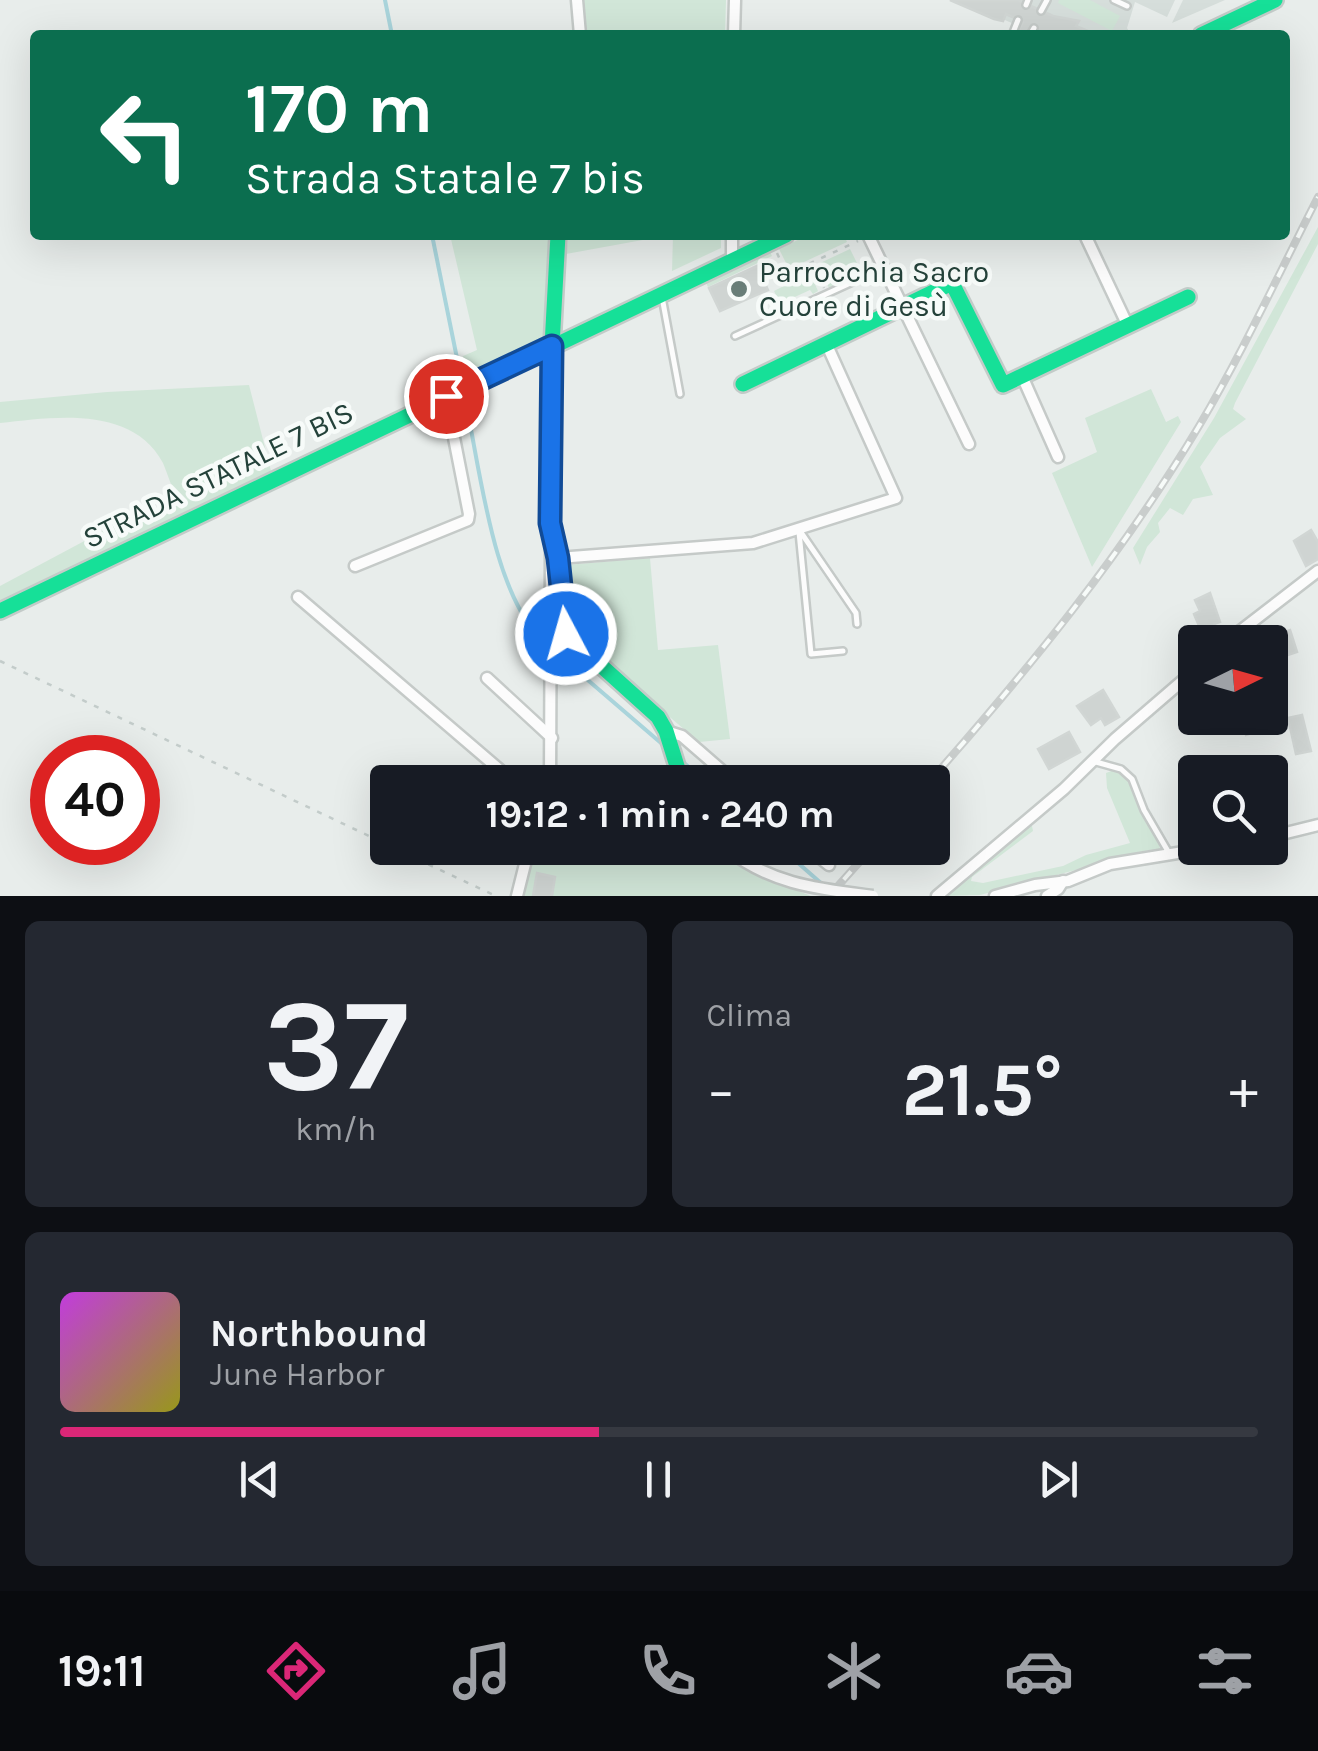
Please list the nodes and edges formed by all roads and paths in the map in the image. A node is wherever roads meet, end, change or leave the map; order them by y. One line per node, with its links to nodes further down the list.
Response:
1 (577, 0): 10 (street)
2 (735, 0): 11 (street)
3 (1046, 0): 7 (lane)
4 (1114, 0): 6 (lane)
5 (1275, 0): 9 (street)
6 (1127, 6)
7 (1041, 11)
8 (1018, 20): 12 (lane)
9 (1228, 29)
10 (580, 30)
11 (734, 30)
12 (1014, 30)
13 (558, 240): 32 (street)
14 (732, 240): 20 (street)
15 (775, 240): 20 (street, STRADA STATALE 7 BIS)
16 (779, 240): 23 (path)
17 (860, 240): 21 (path)
18 (870, 240): 22 (street)
19 (1087, 240): 29 (street)
20 (732, 261): 25 (street, STRADA STATALE 7 BIS)
21 (812, 263): 23 (path); 26 (path)
22 (884, 267): 26 (lane); 28 (street)
23 (787, 274): 24 (path)
24 (774, 280)
25 (662, 294): 32 (street, STRADA STATALE 7 BIS); 35 (lane)
26 (827, 294): 30 (lane)
27 (1188, 297): 29 (street)
28 (902, 306): 31 (street); 33 (street); 37 (street)
29 (1128, 326): 33 (street)
30 (735, 336)
31 (826, 344): 34 (street); 40 (street)
32 (552, 346): 36 (street, STRADA STATALE 7 BIS); 39 (street)
33 (1022, 376): 38 (street)
34 (742, 384)
35 (680, 394)
36 (446, 396): 42 (street); 45 (street, STRADA STATALE 7 BIS)
37 (969, 444)
38 (1058, 457)
39 (550, 523): 41 (street); 53 (street)
40 (798, 528): 41 (street); 46 (lane); 48 (lane)
41 (558, 558): 52 (street)
42 (355, 566)
43 (1318, 571): 47 (street)
44 (298, 597): 55 (street)
45 (0, 611)
46 (857, 624)
47 (1248, 625)
48 (843, 651)
49 (0, 661): 61 (path)
50 (487, 678): 53 (street)
51 (1178, 685): 54 (street)
52 (666, 731): 57 (street); 58 (street)
53 (552, 738): 56 (street)
54 (1093, 761): 63 (lane); 71 (street)
55 (494, 765)
56 (551, 765)
57 (677, 765)
58 (715, 765)
59 (1318, 825): 60 (street)
60 (1288, 832)
61 (370, 836)
62 (1178, 853): 63 (street)
63 (1170, 854): 67 (street)
64 (430, 865): 68 (path)
65 (525, 865): 69 (street)
66 (751, 865): 70 (street, bridge)
67 (1063, 881): 72 (street); 73 (street)
68 (496, 896)
69 (517, 896)
70 (873, 896)
71 (937, 896)
72 (995, 896)
73 (1048, 896)

